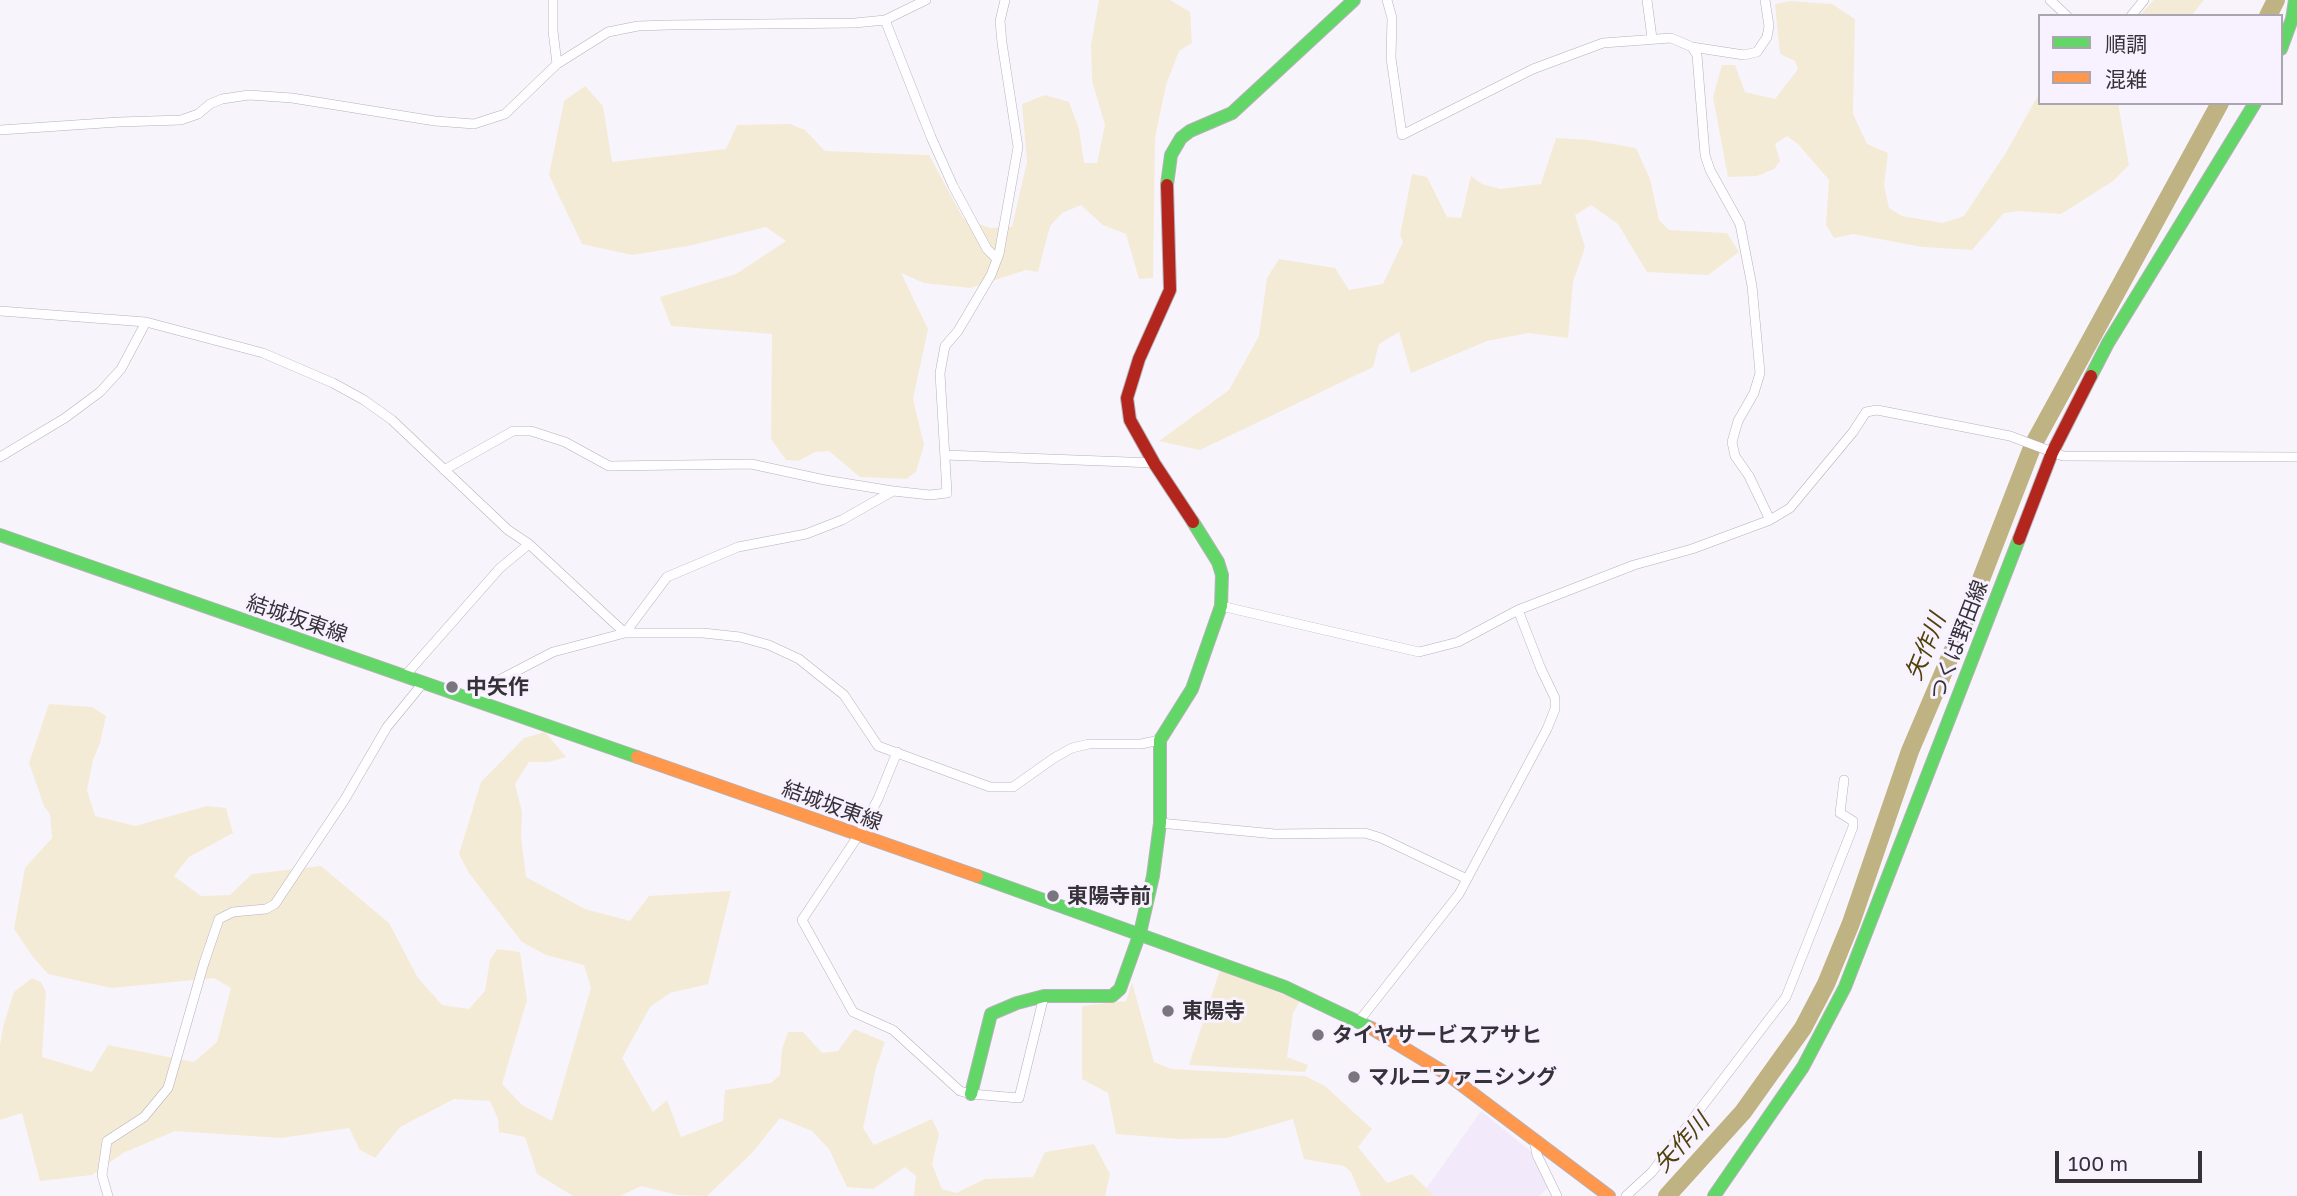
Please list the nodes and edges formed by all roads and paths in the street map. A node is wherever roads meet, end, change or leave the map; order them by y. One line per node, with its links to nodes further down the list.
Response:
1 (553, 0): 17 (street)
2 (926, 0): 13 (street)
3 (1004, 0): 20 (street)
4 (1387, 0): 14 (street)
5 (1647, 0): 14 (street)
6 (1765, 0): 16 (street)
7 (2050, 0): 11 (street)
8 (2144, 0): 12 (street)
9 (2295, 0): 15 (main road)
10 (1352, 1): 27 (main road)
11 (2065, 14)
12 (2133, 14)
13 (885, 20): 17 (street); 20 (street)
14 (1652, 38): 16 (street)
15 (2283, 44)
16 (1692, 47): 30 (street)
17 (557, 64): 19 (street)
18 (2254, 105): 23 (main road, つくば野田線)
19 (0, 130)
20 (996, 258): 24 (street)
21 (0, 311): 22 (street)
22 (146, 322): 25 (street); 28 (street)
23 (2047, 451): 26 (street); 30 (street); 54 (main road, つくば野田線)
24 (945, 455): 27 (street); 29 (street)
25 (0, 457)
26 (2297, 457)
27 (1154, 463): 33 (main road)
28 (444, 470): 29 (street); 32 (street)
29 (893, 491): 35 (street)
30 (1770, 520): 34 (street)
31 (0, 535): 36 (main road, 結城坂東線)
32 (528, 544): 35 (street); 36 (street)
33 (1221, 606): 34 (street); 39 (main road)
34 (1518, 610): 44 (street)
35 (625, 634): 38 (street); 40 (street)
36 (404, 677): 37 (main road, 結城坂東線)
37 (423, 683): 38 (main road, 結城坂東線); 50 (street)
38 (477, 702): 43 (main road, 結城坂東線)
39 (1160, 740): 40 (street); 42 (main road)
40 (897, 752): 43 (street)
41 (1844, 780): 53 (street)
42 (1160, 823): 44 (street); 45 (main road)
43 (858, 836): 45 (main road, 結城坂東線); 48 (street)
44 (1467, 879): 47 (street)
45 (1140, 933): 46 (main road); 47 (main road, 結城坂東線)
46 (1044, 996): 48 (main road); 48 (street)
47 (1359, 1021): 49 (main road, 結城坂東線)
48 (971, 1094)
49 (1534, 1138): 51 (street); 52 (main road, 結城坂東線)
50 (108, 1196)
51 (1557, 1196)
52 (1609, 1196)
53 (1626, 1196)
54 (1714, 1196)

